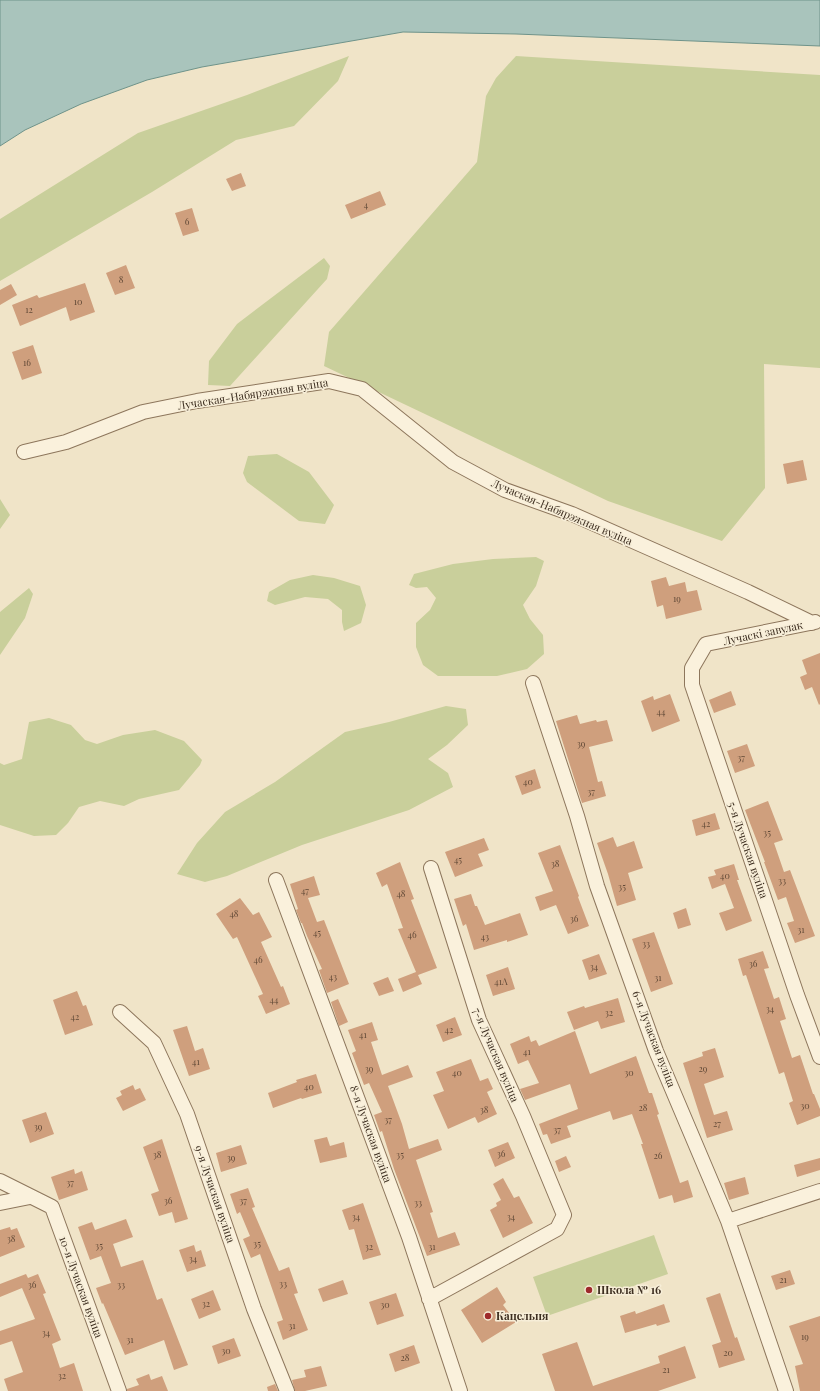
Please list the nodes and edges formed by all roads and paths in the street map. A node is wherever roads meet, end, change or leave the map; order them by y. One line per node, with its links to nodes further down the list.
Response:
1 (24, 452): 2 (street, Лучаская-Набярэжная вуліца)
2 (816, 622): 3 (street, Лучаскі завулак)
3 (706, 644): 8 (street, 5-я Лучаская вуліца)
4 (533, 683): 13 (street, 6-я Лучаская вуліца)
5 (431, 868): 14 (street, 7-я Лучаская вуліца)
6 (276, 880): 14 (street, 8-я Лучаская вуліца)
7 (120, 1012): 16 (street, 9-я Лучаская вуліца)
8 (820, 1057)
9 (0, 1181): 11 (street, 10-я Лучаская вуліца)
10 (820, 1191): 13 (street)
11 (30, 1197): 12 (street); 15 (street, 10-я Лучаская вуліца)
12 (0, 1203)
13 (728, 1221): 18 (street, 6-я Лучаская вуліца)
14 (429, 1299): 17 (street, 8-я Лучаская вуліца)
15 (118, 1391)
16 (287, 1391)
17 (460, 1391)
18 (786, 1391)

